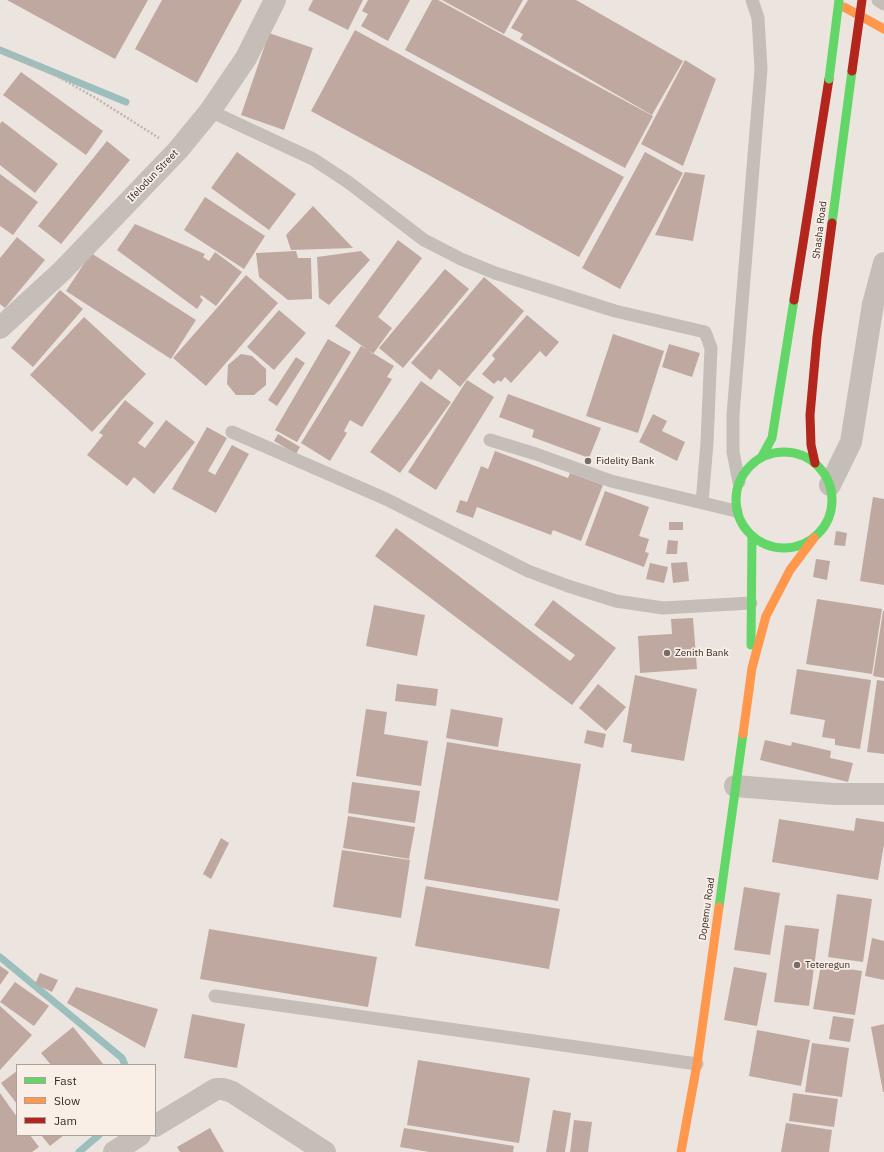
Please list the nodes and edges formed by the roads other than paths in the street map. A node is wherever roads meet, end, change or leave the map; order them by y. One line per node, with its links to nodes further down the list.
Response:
1 (275, 0): 9 (street, Ifelodun Street)
2 (752, 0): 16 (lane)
3 (830, 0): 8 (main road)
4 (839, 0): 14 (main road, Shasha Road, bridge)
5 (862, 0): 15 (main road, Shasha Road, bridge)
6 (878, 0): 7 (lane)
7 (884, 4)
8 (884, 29)
9 (210, 111): 11 (street, Ifelodun Street); 18 (lane)
10 (884, 263): 17 (street)
11 (0, 328)
12 (232, 432): 22 (lane)
13 (490, 440): 18 (lane)
14 (761, 458): 15 (main road); 16 (main road)
15 (815, 463): 17 (main road)
16 (739, 482): 19 (main road)
17 (830, 485): 21 (main road)
18 (702, 503): 19 (lane)
19 (736, 511): 20 (main road)
20 (752, 536): 21 (main road); 22 (main road)
21 (814, 538): 23 (main road)
22 (750, 603): 23 (main road)
23 (752, 668): 24 (main road, Dopemu Road)
24 (735, 786): 25 (street); 27 (main road, Dopemu Road)
25 (884, 794)
26 (216, 996): 27 (lane)
27 (697, 1064): 32 (main road, Dopemu Road)
28 (156, 1125): 31 (street)
29 (138, 1136): 30 (street)
30 (114, 1152)
31 (325, 1152)
32 (681, 1152)

